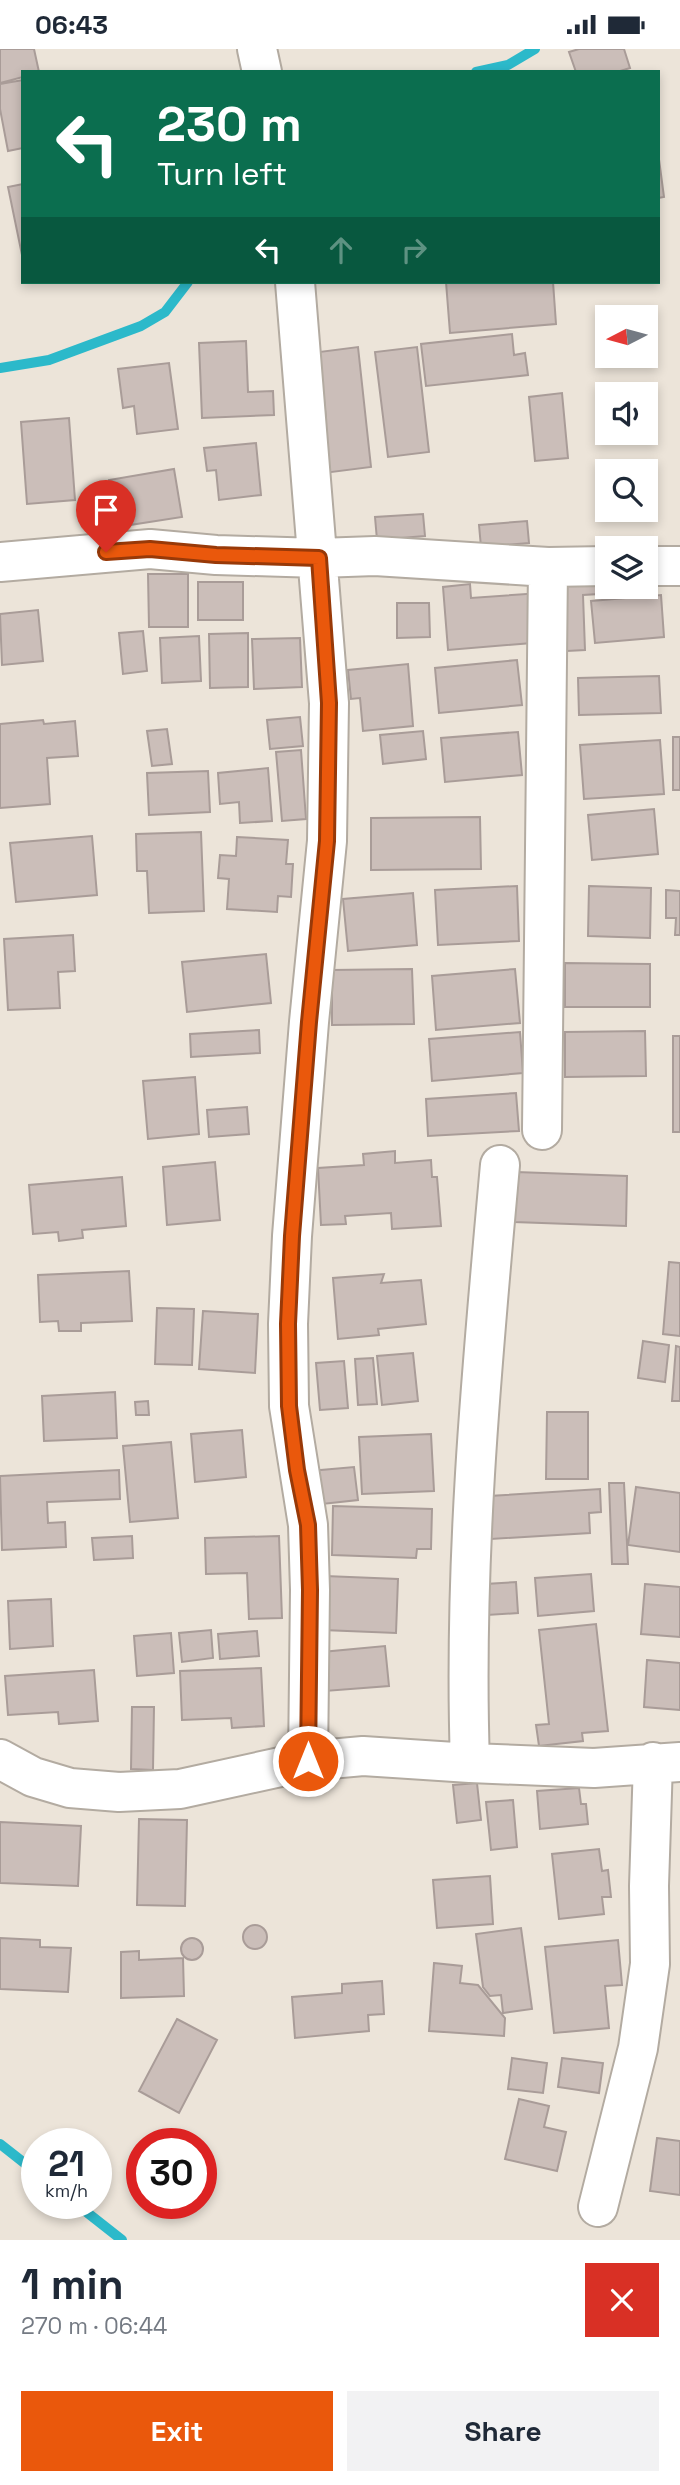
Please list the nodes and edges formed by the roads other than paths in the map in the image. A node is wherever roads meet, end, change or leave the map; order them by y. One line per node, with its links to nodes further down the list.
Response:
1 (257, 49): 2 (street)
2 (262, 70)
3 (295, 284): 4 (street)
4 (319, 558): 5 (street); 9 (street); 13 (street)
5 (0, 562)
6 (595, 566): 9 (street)
7 (658, 566): 8 (street)
8 (680, 566)
9 (548, 567): 10 (street)
10 (542, 1130)
11 (500, 1165): 15 (street)
12 (0, 1759): 13 (street)
13 (308, 1761): 15 (street)
14 (667, 1762): 15 (street); 16 (street)
15 (470, 1763)
16 (598, 2207)

